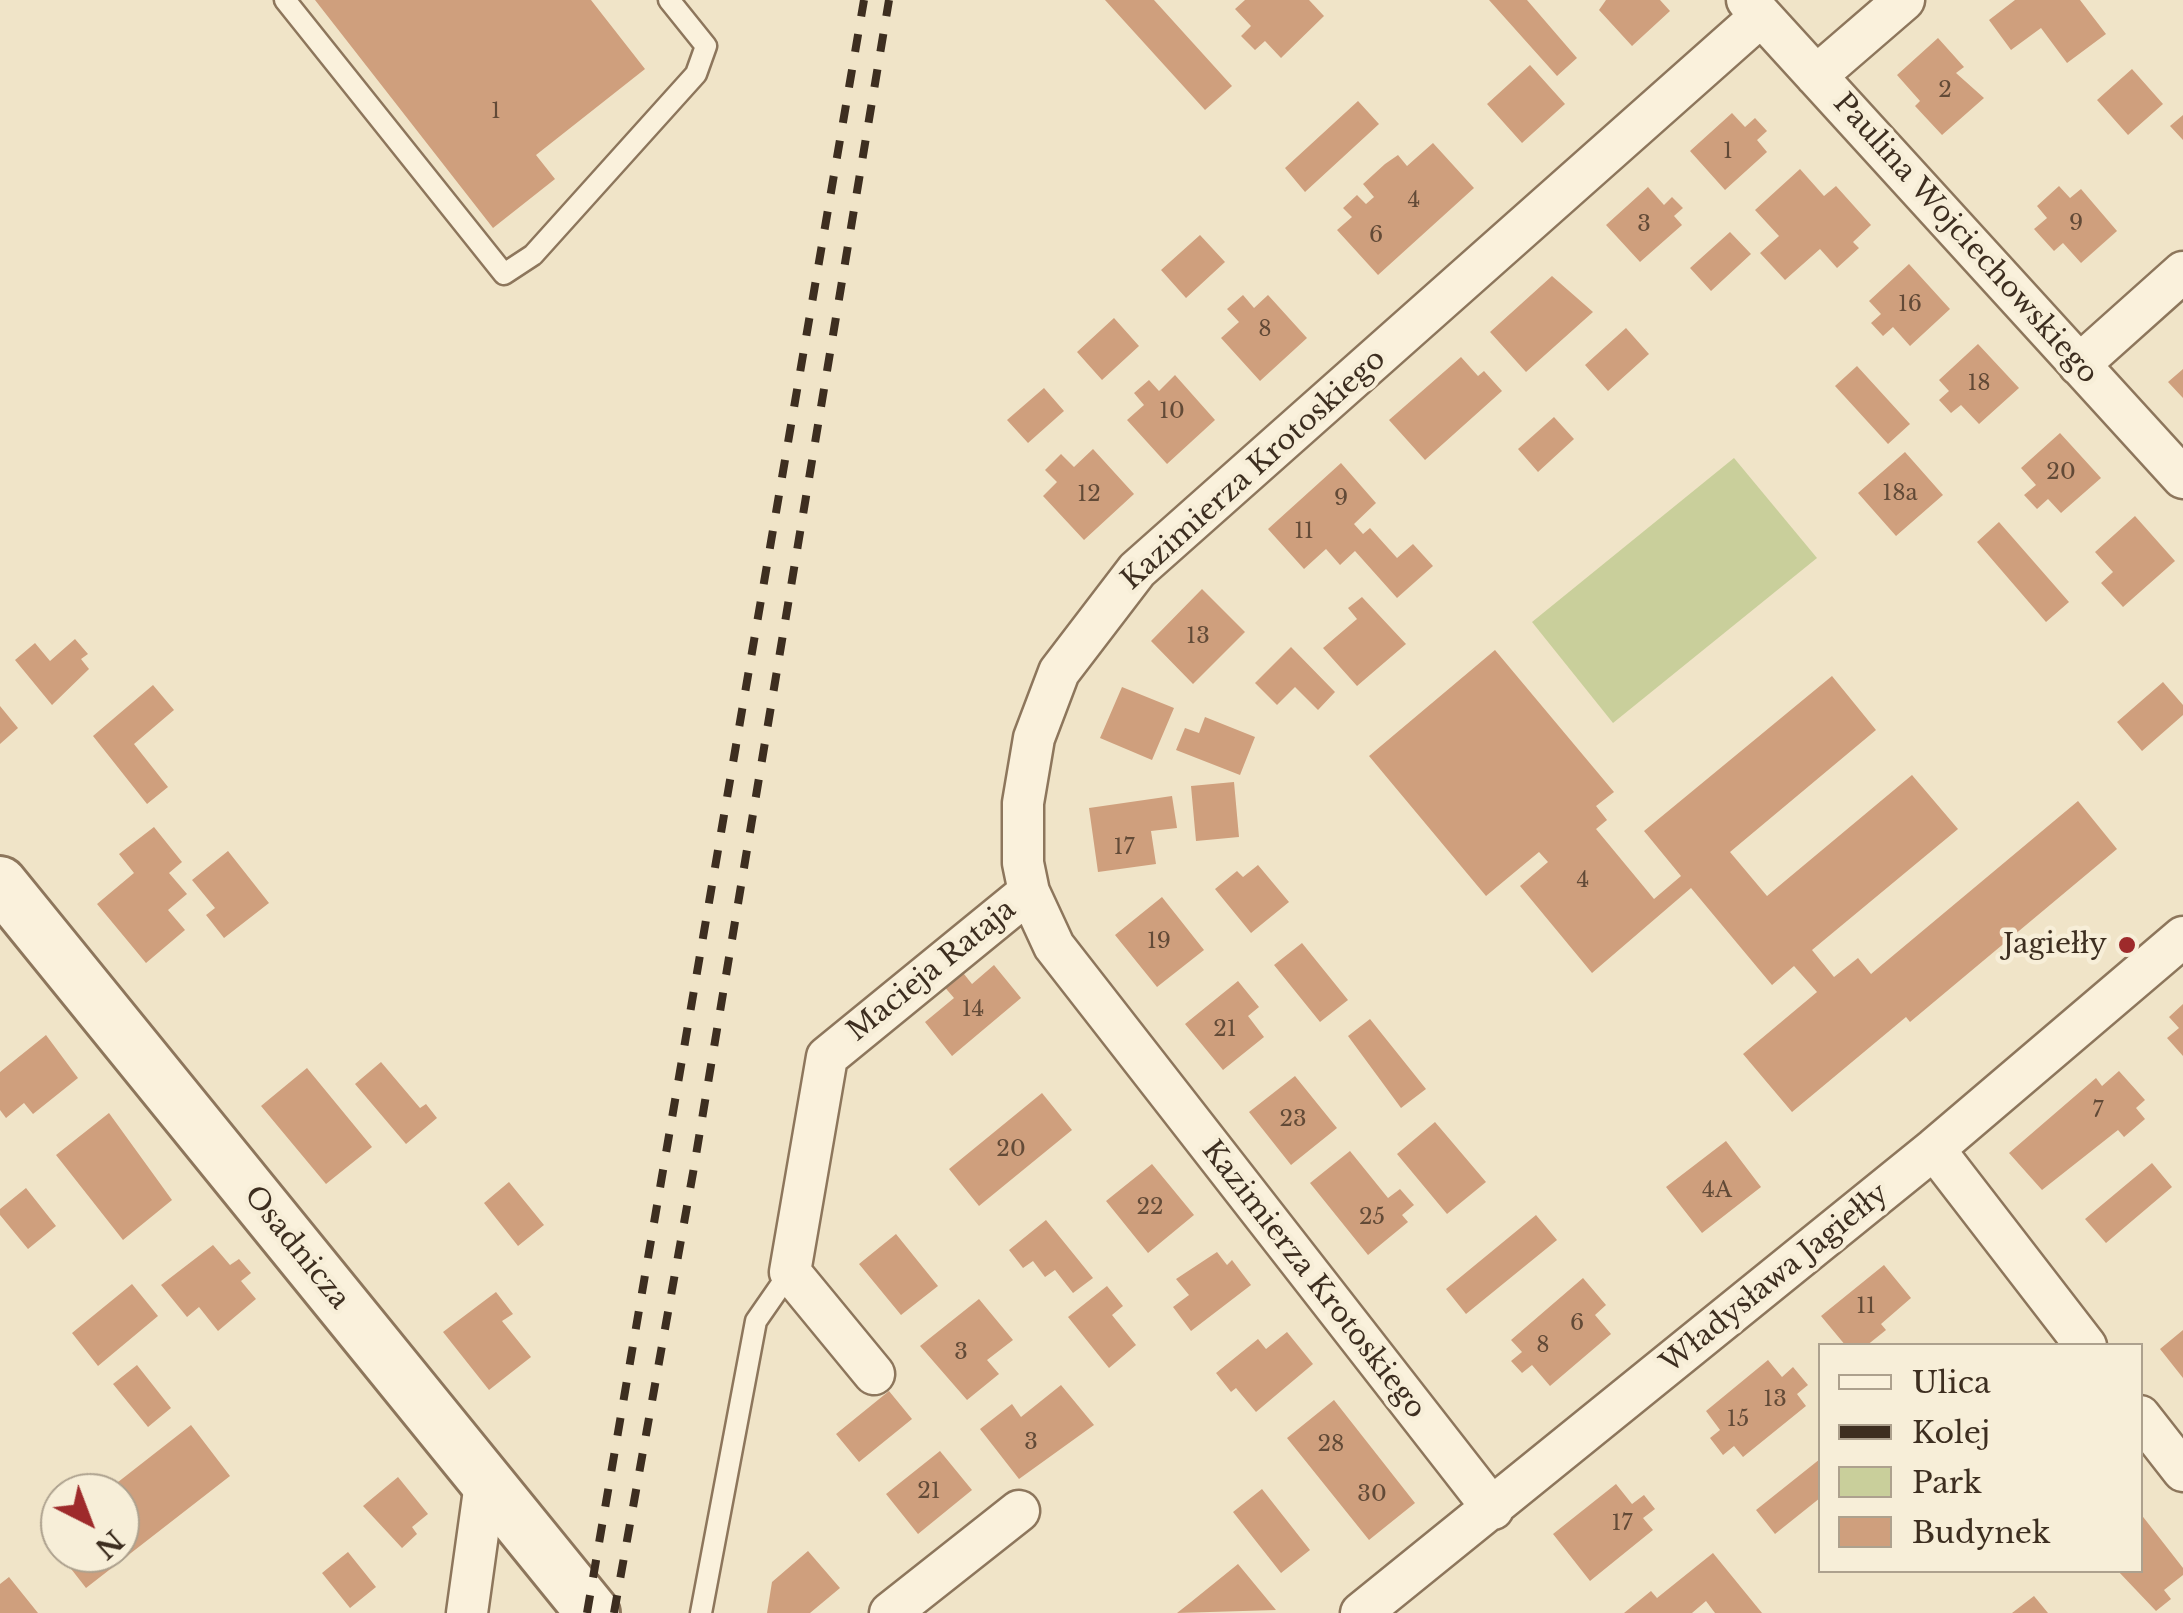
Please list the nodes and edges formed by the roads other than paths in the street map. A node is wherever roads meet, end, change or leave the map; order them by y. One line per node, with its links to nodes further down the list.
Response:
1 (285, 0): 2 (lane)
2 (669, 0)
3 (1904, 0): 5 (street)
4 (1754, 8): 5 (street, Paulina Wojciechowskiego); 10 (street, Kazimierza Krotoskiego)
5 (1816, 76): 7 (street, Paulina Wojciechowskiego)
6 (2183, 272): 7 (street)
7 (2079, 365): 8 (street, Paulina Wojciechowskiego)
8 (2183, 478)
9 (0, 883): 18 (street, Osadnicza)
10 (1029, 892): 13 (street, Macieja Rataja); 20 (street, Kazimierza Krotoskiego)
11 (2183, 937): 12 (street, Władysława Jagiełły)
12 (1934, 1149): 14 (street); 20 (street, Władysława Jagiełły)
13 (790, 1272): 15 (street); 23 (lane)
14 (2084, 1343)
15 (874, 1374)
16 (2143, 1420): 17 (street)
17 (2183, 1471)
18 (485, 1482): 21 (street); 22 (street, Osadnicza)
19 (1019, 1510): 24 (street)
20 (1493, 1510): 25 (street, Władysława Jagiełły)
21 (468, 1613)
22 (593, 1613)
23 (701, 1613)
24 (890, 1613)
25 (1361, 1613)

